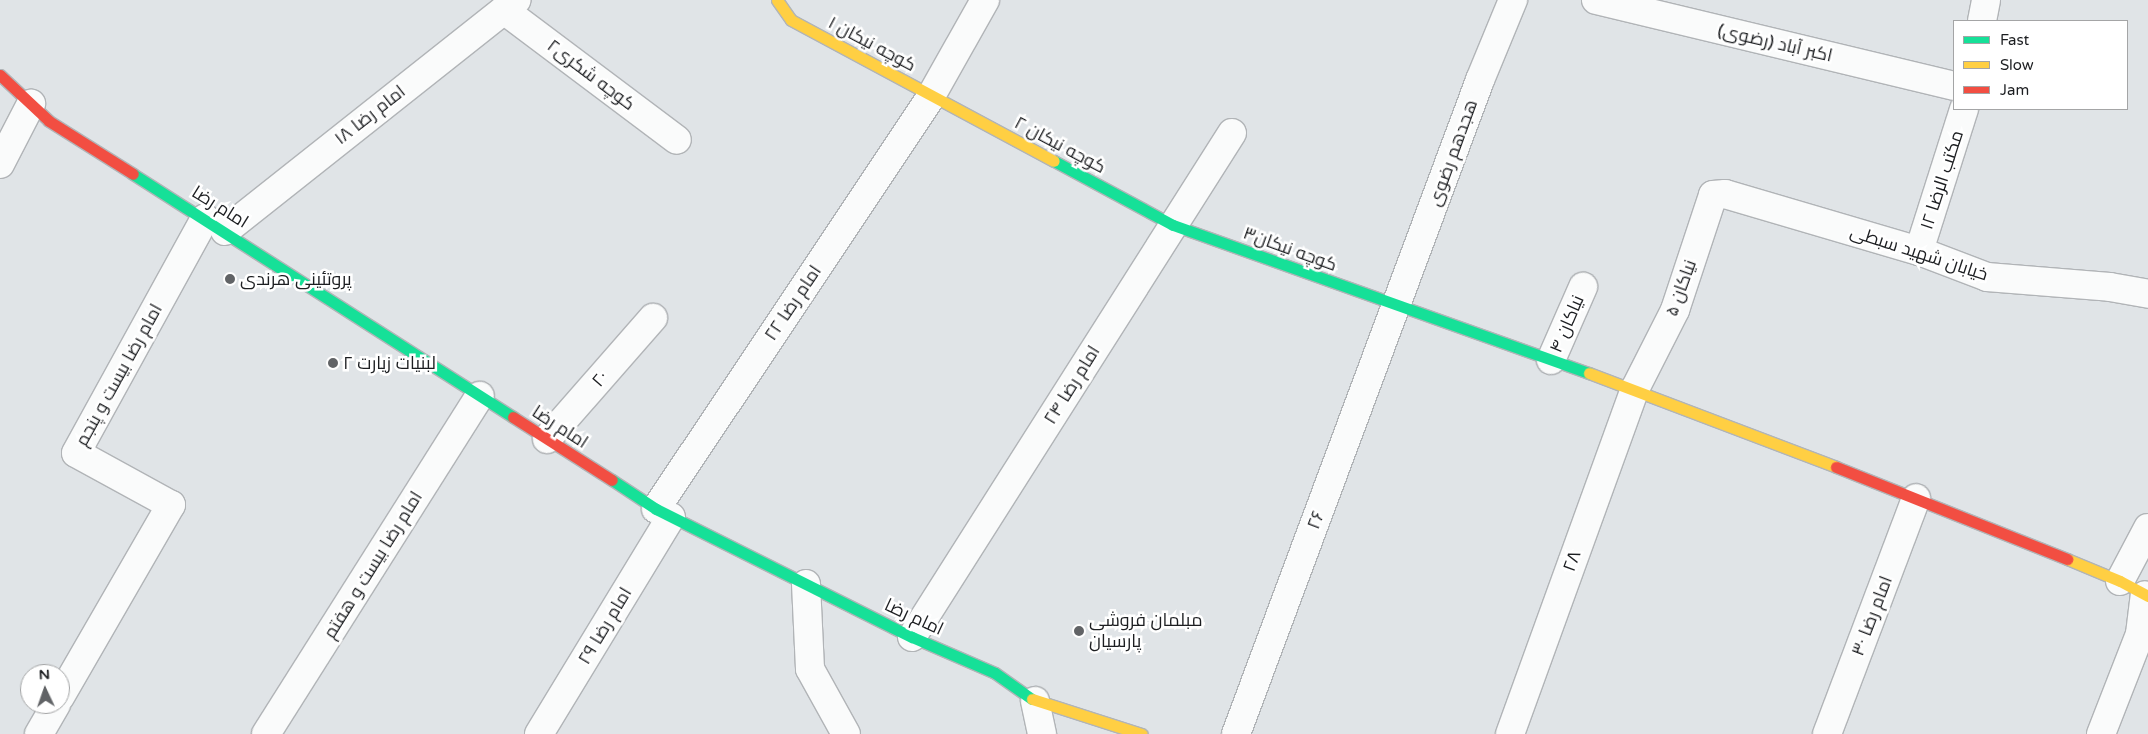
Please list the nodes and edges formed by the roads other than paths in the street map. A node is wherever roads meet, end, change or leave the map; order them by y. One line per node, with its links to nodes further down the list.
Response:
1 (777, 0): 10 (street, کوچه نیکان ۱)
2 (984, 0): 10 (street, امام رضا ۲۲)
3 (1513, 0): 22 (street, هجدهم رضوی)
4 (1596, 0): 9 (street, اکبر آباد (رضوی))
5 (1986, 0): 7 (street)
6 (510, 5): 14 (street, کوچه شکری۲); 17 (street, امام رضا ۱۸)
7 (1982, 20)
8 (0, 75): 11 (street, امام رضا)
9 (1953, 86)
10 (931, 96): 18 (street, کوچه نیکان ۲); 29 (street, امام رضا ۲۲)
11 (32, 104): 15 (street); 17 (street, امام رضا)
12 (1964, 110): 19 (street, ۱۲ مکتب الرضا)
13 (1232, 133): 18 (street, امام رضا ۲۴)
14 (678, 140)
15 (0, 164)
16 (1725, 194): 19 (street, خیابان شهید سبطی); 25 (street, ۵ نیاکان)
17 (215, 225): 26 (street, امام رضا); 35 (street, امام رضا بیست و پنجم)
18 (1173, 225): 22 (street, کوچه نیکان۳); 34 (street, امام رضا ۲۴)
19 (1920, 251): 21 (street, خیابان شهید سبطی)
20 (1583, 287): 24 (street, ۴ نیاکان)
21 (2148, 294)
22 (1396, 306): 24 (street, کوچه نیکان۳); 44 (street, ۲۶)
23 (654, 318): 27 (street, ۲۰)
24 (1551, 360): 25 (street, کوچه نیکان۳)
25 (1635, 389): 28 (street, کوچه نیکان۳); 45 (street, ۲۸)
26 (480, 396): 27 (street, امام رضا); 39 (street, امام رضا بیست و هفتم)
27 (547, 440): 29 (street, امام رضا)
28 (1916, 498): 31 (street, کوچه نیکان۳); 46 (street, امام رضا ۳۰)
29 (663, 513): 32 (street, امام رضا); 40 (street, امام رضا ۲۹)
30 (2148, 528): 31 (street)
31 (2120, 581): 33 (street, کوچه نیکان۳)
32 (806, 584): 34 (street, امام رضا); 41 (street)
33 (2147, 596): 47 (street)
34 (912, 637): 36 (street, امام رضا)
35 (70, 680)
36 (1035, 701): 42 (street); 43 (street, امام رضا)
37 (50, 714): 38 (street)
38 (39, 734)
39 (266, 734)
40 (539, 734)
41 (846, 734)
42 (1042, 734)
43 (1142, 734)
44 (1236, 734)
45 (1510, 734)
46 (1827, 734)
47 (2101, 734)

